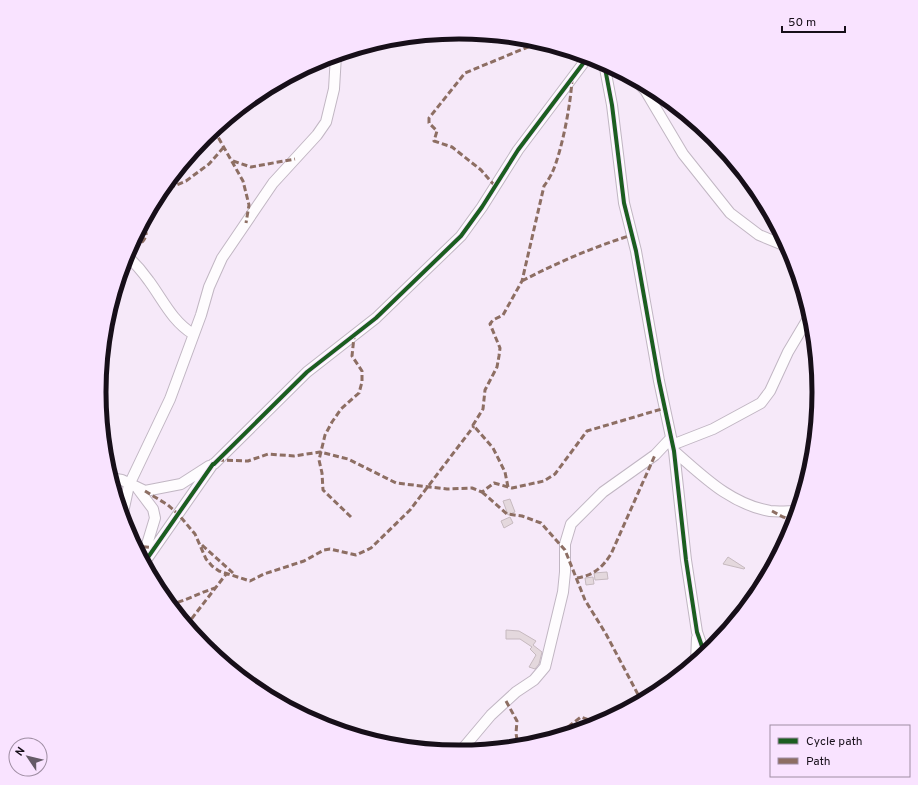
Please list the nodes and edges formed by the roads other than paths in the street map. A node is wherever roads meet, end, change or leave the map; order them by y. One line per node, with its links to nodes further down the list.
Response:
1 (336, 62): 8 (street)
2 (584, 62): 10 (street)
3 (605, 71): 9 (street)
4 (647, 94): 5 (street)
5 (780, 244)
6 (131, 259): 8 (street)
7 (806, 322): 9 (street)
8 (193, 334): 12 (street)
9 (672, 445): 14 (street); 17 (street); 20 (street)
10 (213, 464): 12 (street); 16 (street)
11 (117, 481): 12 (street)
12 (134, 487): 13 (street); 15 (street)
13 (125, 509)
14 (792, 511)
15 (144, 553)
16 (147, 559)
17 (697, 632): 18 (street); 19 (street)
18 (703, 648)
19 (696, 654)
20 (465, 746)

